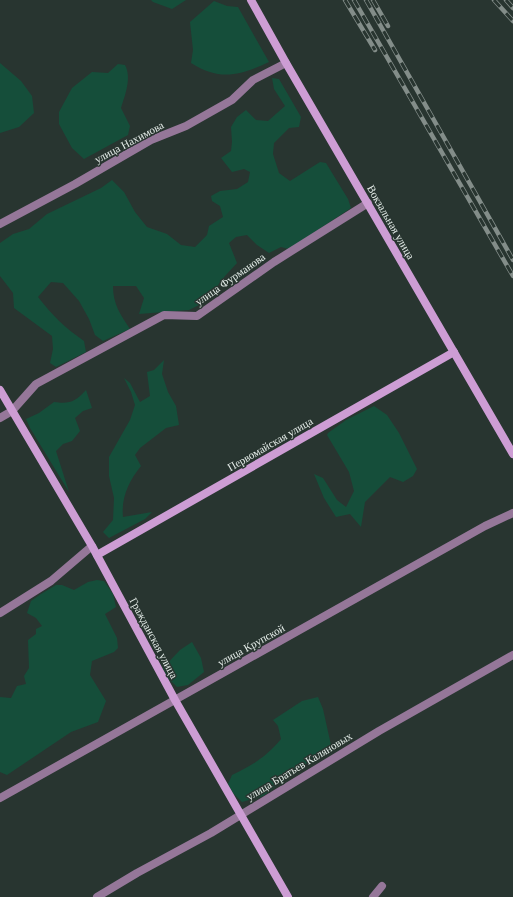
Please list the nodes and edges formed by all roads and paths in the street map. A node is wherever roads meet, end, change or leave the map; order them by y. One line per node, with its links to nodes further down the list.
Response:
1 (251, 0): 2 (street, Вокзальная улица)
2 (286, 63): 3 (street, Вокзальная улица); 4 (street, улица Нахимова)
3 (368, 204): 5 (street, Вокзальная улица); 7 (street, улица Фурманова)
4 (0, 224)
5 (454, 352): 9 (street, Вокзальная улица); 12 (street, Первомайская улица)
6 (0, 390): 7 (street, Гражданская улица)
7 (12, 411): 8 (street, улица Фурманова); 11 (street, Гражданская улица)
8 (0, 418)
9 (513, 454)
10 (513, 513): 15 (street, улица Крупской)
11 (92, 546): 12 (street, Гражданская улица); 13 (street)
12 (97, 555): 15 (street, Гражданская улица)
13 (0, 613)
14 (513, 655): 17 (street, улица Братьев Каляновых)
15 (175, 700): 16 (street, улица Крупской); 17 (street, Гражданская улица)
16 (0, 798)
17 (239, 815): 19 (street, улица Братьев Каляновых); 20 (street, Гражданская улица)
18 (382, 886): 21 (street)
19 (97, 897)
20 (288, 897)
21 (373, 897)

